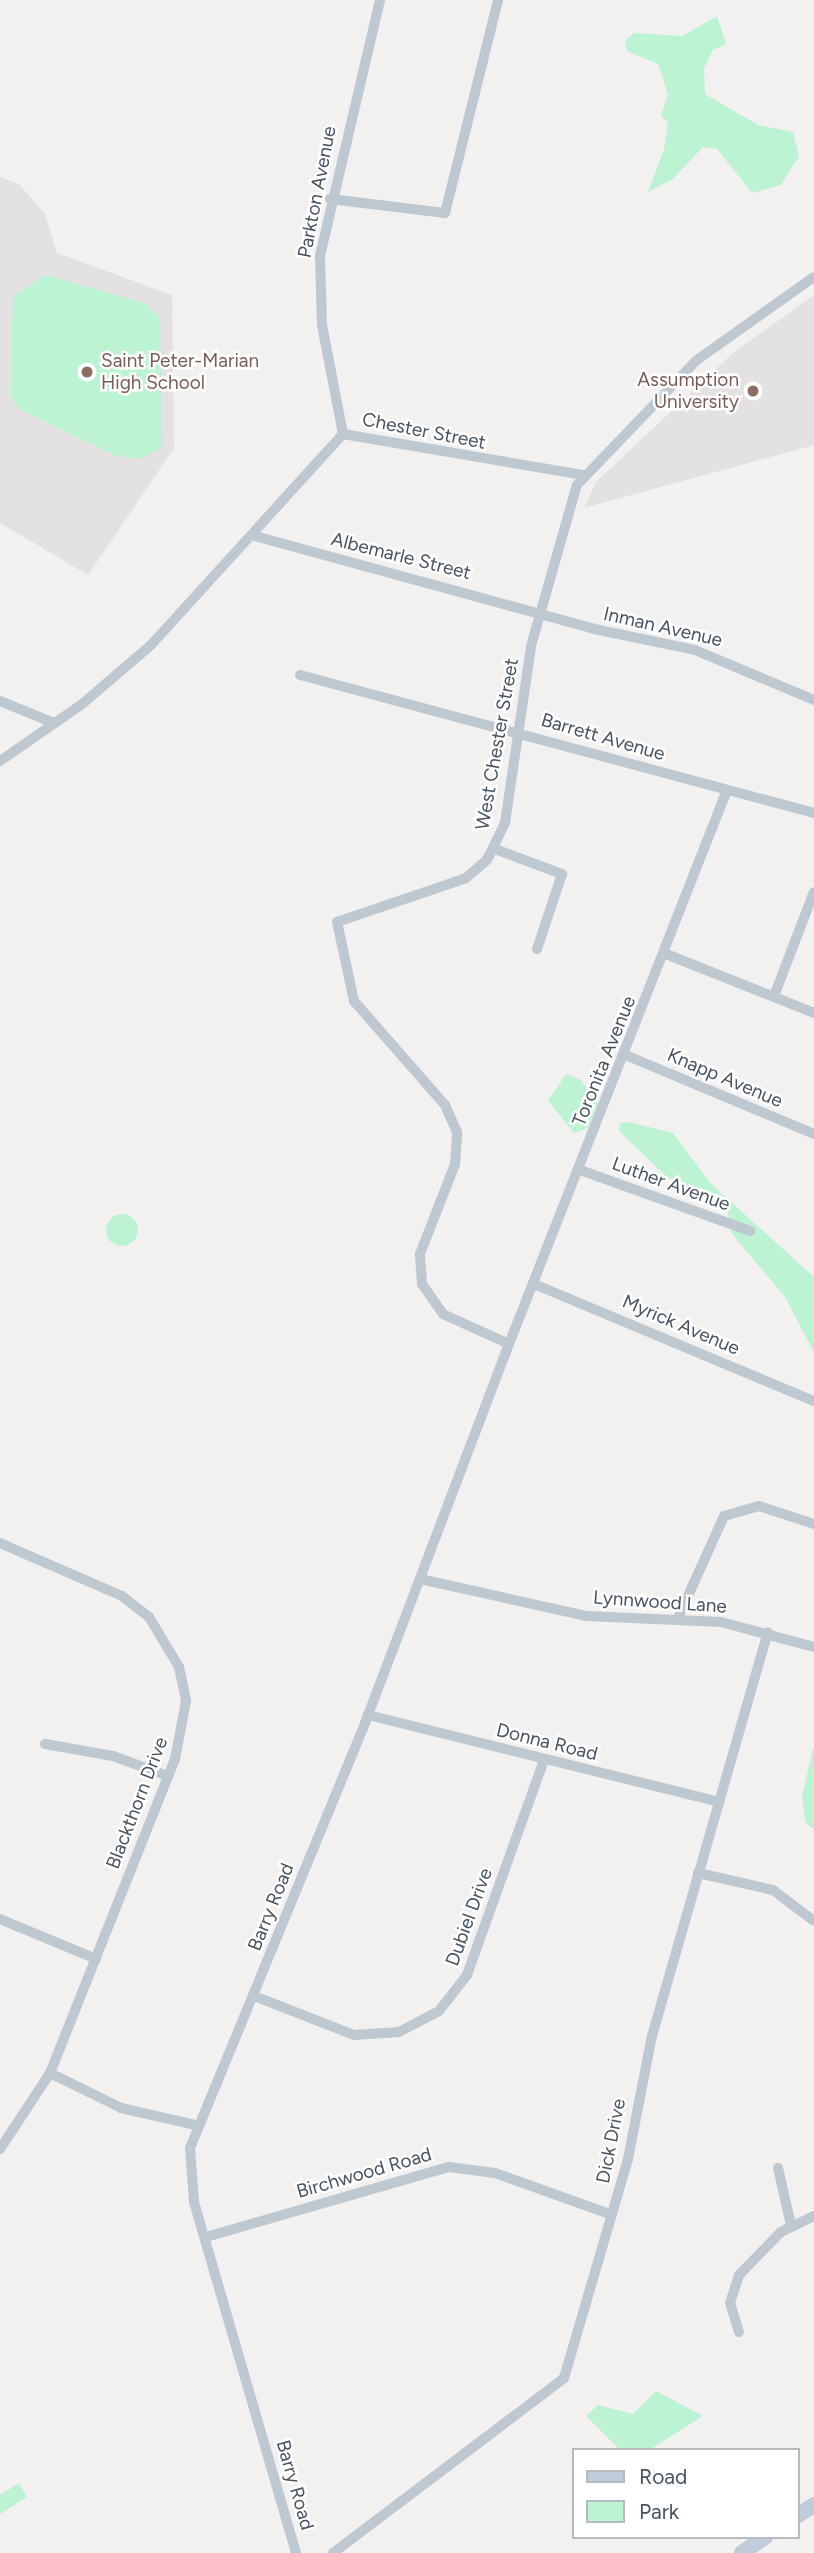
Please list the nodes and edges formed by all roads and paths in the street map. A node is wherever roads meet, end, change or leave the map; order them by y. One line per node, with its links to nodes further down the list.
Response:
1 (380, 0): 3 (street, Parkton Avenue)
2 (498, 0): 3 (street)
3 (330, 199): 5 (street, Parkton Avenue)
4 (814, 277): 6 (street)
5 (343, 434): 6 (street, Chester Street); 7 (street, Chester Street)
6 (583, 475): 8 (street, West Chester Street)
7 (255, 536): 8 (street, Albemarle Street); 12 (street, Chester Street)
8 (539, 611): 10 (street, Inman Avenue); 13 (street, West Chester Street)
9 (300, 674): 13 (street, Barrett Avenue)
10 (814, 700)
11 (0, 701): 12 (street)
12 (54, 723): 14 (street, Chester Street)
13 (518, 730): 15 (street, Barrett Avenue); 17 (street, West Chester Street)
14 (0, 761)
15 (727, 790): 16 (street, Barrett Avenue); 20 (street, Toronita Avenue)
16 (814, 813)
17 (495, 849): 19 (street); 28 (street, West Chester Street)
18 (814, 892): 21 (street)
19 (537, 949)
20 (666, 954): 21 (street); 23 (street, Toronita Avenue)
21 (774, 996): 22 (street)
22 (814, 1013)
23 (623, 1054): 24 (street, Knapp Avenue); 25 (street, Toronita Avenue)
24 (814, 1134)
25 (580, 1170): 26 (street, Luther Avenue); 27 (street, Toronita Avenue)
26 (750, 1231)
27 (534, 1284): 28 (street, Toronita Avenue); 29 (street, Myrick Avenue)
28 (509, 1344): 32 (street, Barry Road)
29 (814, 1401)
30 (814, 1524): 33 (street)
31 (0, 1543): 39 (street, Blackthorn Drive)
32 (420, 1579): 33 (street, Lynnwood Lane); 36 (street, Barry Road)
33 (678, 1618): 34 (street, Lynnwood Lane)
34 (768, 1632): 35 (street, Lynnwood Lane); 40 (street, Dick Drive)
35 (814, 1647)
36 (368, 1715): 38 (street, Donna Road); 45 (street, Barry Road)
37 (45, 1744): 39 (street)
38 (544, 1760): 40 (street, Donna Road); 45 (street, Dubiel Drive)
39 (168, 1776): 44 (street, Blackthorn Drive)
40 (719, 1802): 41 (street, Dick Drive)
41 (698, 1873): 43 (street); 50 (street, Dick Drive)
42 (0, 1919): 44 (street)
43 (814, 1921)
44 (96, 1959): 46 (street, Blackthorn Drive)
45 (254, 1996): 47 (street, Barry Road)
46 (50, 2073): 47 (street); 48 (street, Blackthorn Drive)
47 (196, 2125): 53 (street, Barry Road)
48 (0, 2149)
49 (778, 2168): 52 (street)
50 (612, 2215): 53 (street, Birchwood Road); 57 (street, Dick Drive)
51 (814, 2216): 52 (street)
52 (790, 2225): 54 (street)
53 (206, 2237): 56 (street, Barry Road)
54 (739, 2332)
55 (762, 2539): 58 (main road)
56 (296, 2553)
57 (333, 2553)
58 (742, 2553)

